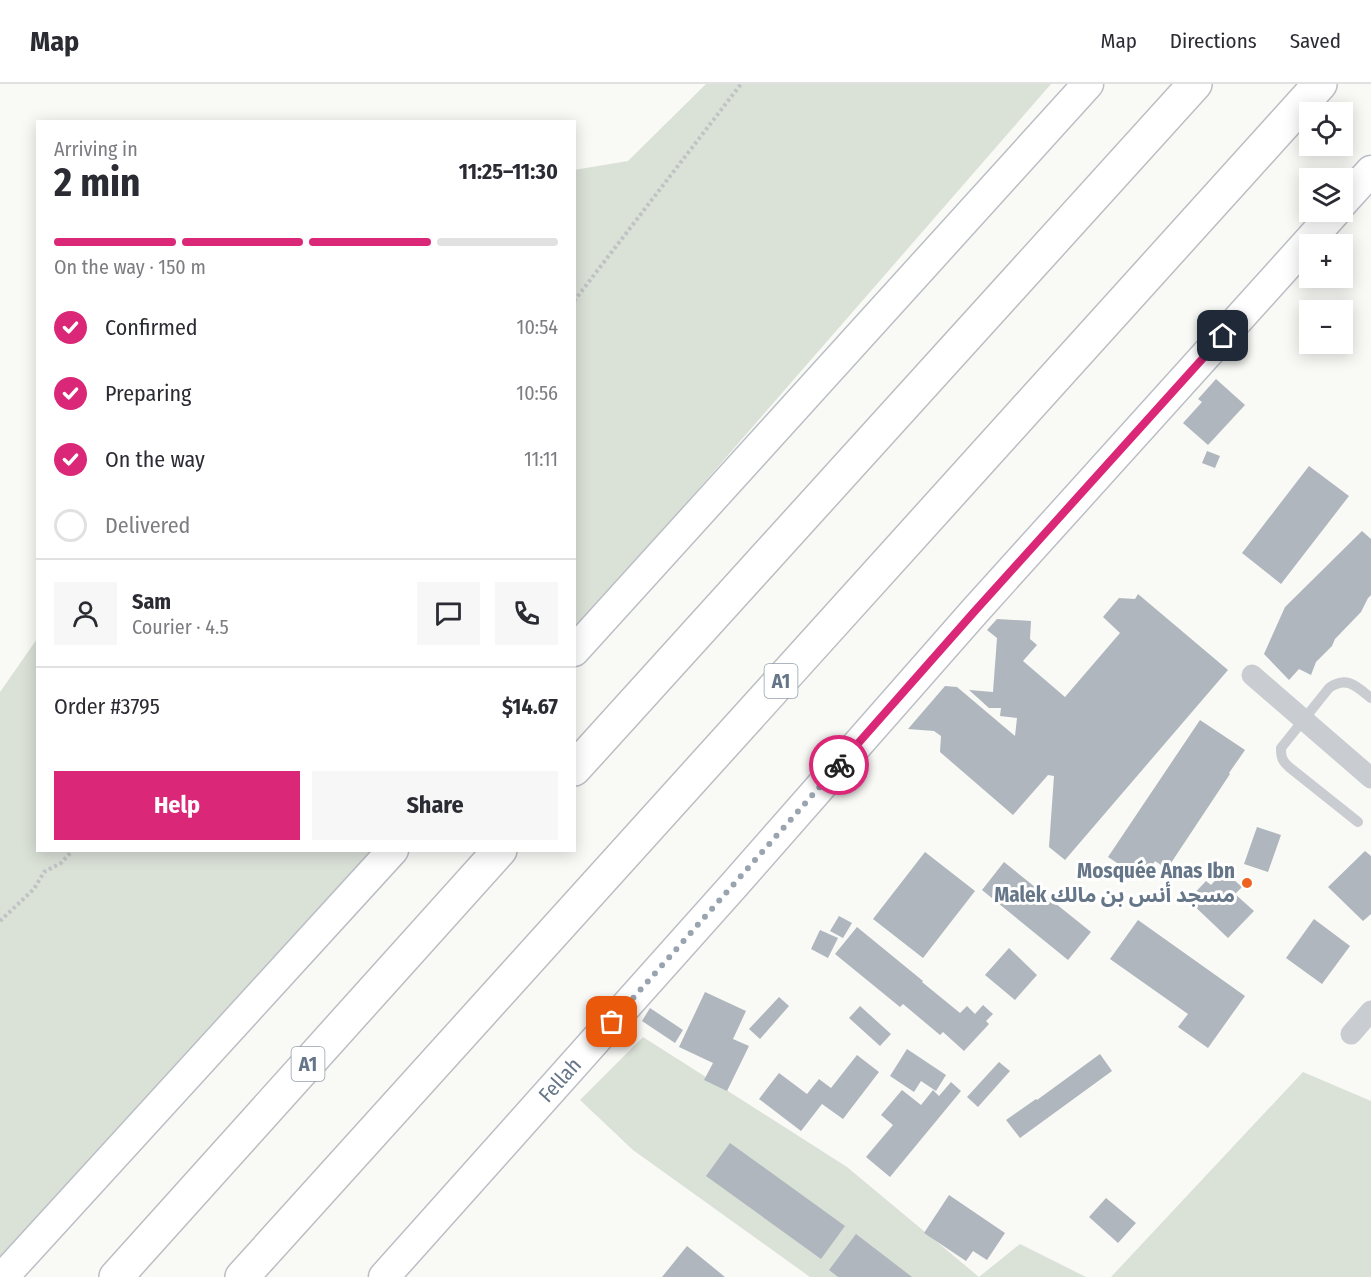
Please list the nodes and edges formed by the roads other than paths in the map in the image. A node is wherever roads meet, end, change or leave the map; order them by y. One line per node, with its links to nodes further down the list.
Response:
1 (1088, 84): 7 (street)
2 (1195, 84): 11 (highway)
3 (1320, 84): 20 (highway, A1)
4 (1371, 171): 5 (street)
5 (1353, 191)
6 (1326, 222): 21 (street, Fellah)
7 (576, 649)
8 (1252, 675): 10 (street)
9 (1371, 698): 10 (lane)
10 (1304, 720): 12 (street); 13 (lane)
11 (576, 767)
12 (1371, 778)
13 (1358, 822)
14 (391, 852): 18 (street)
15 (498, 852): 19 (highway, A1)
16 (1371, 1011): 17 (street)
17 (1351, 1034)
18 (3, 1277)
19 (116, 1277)
20 (242, 1277)
21 (384, 1277)

